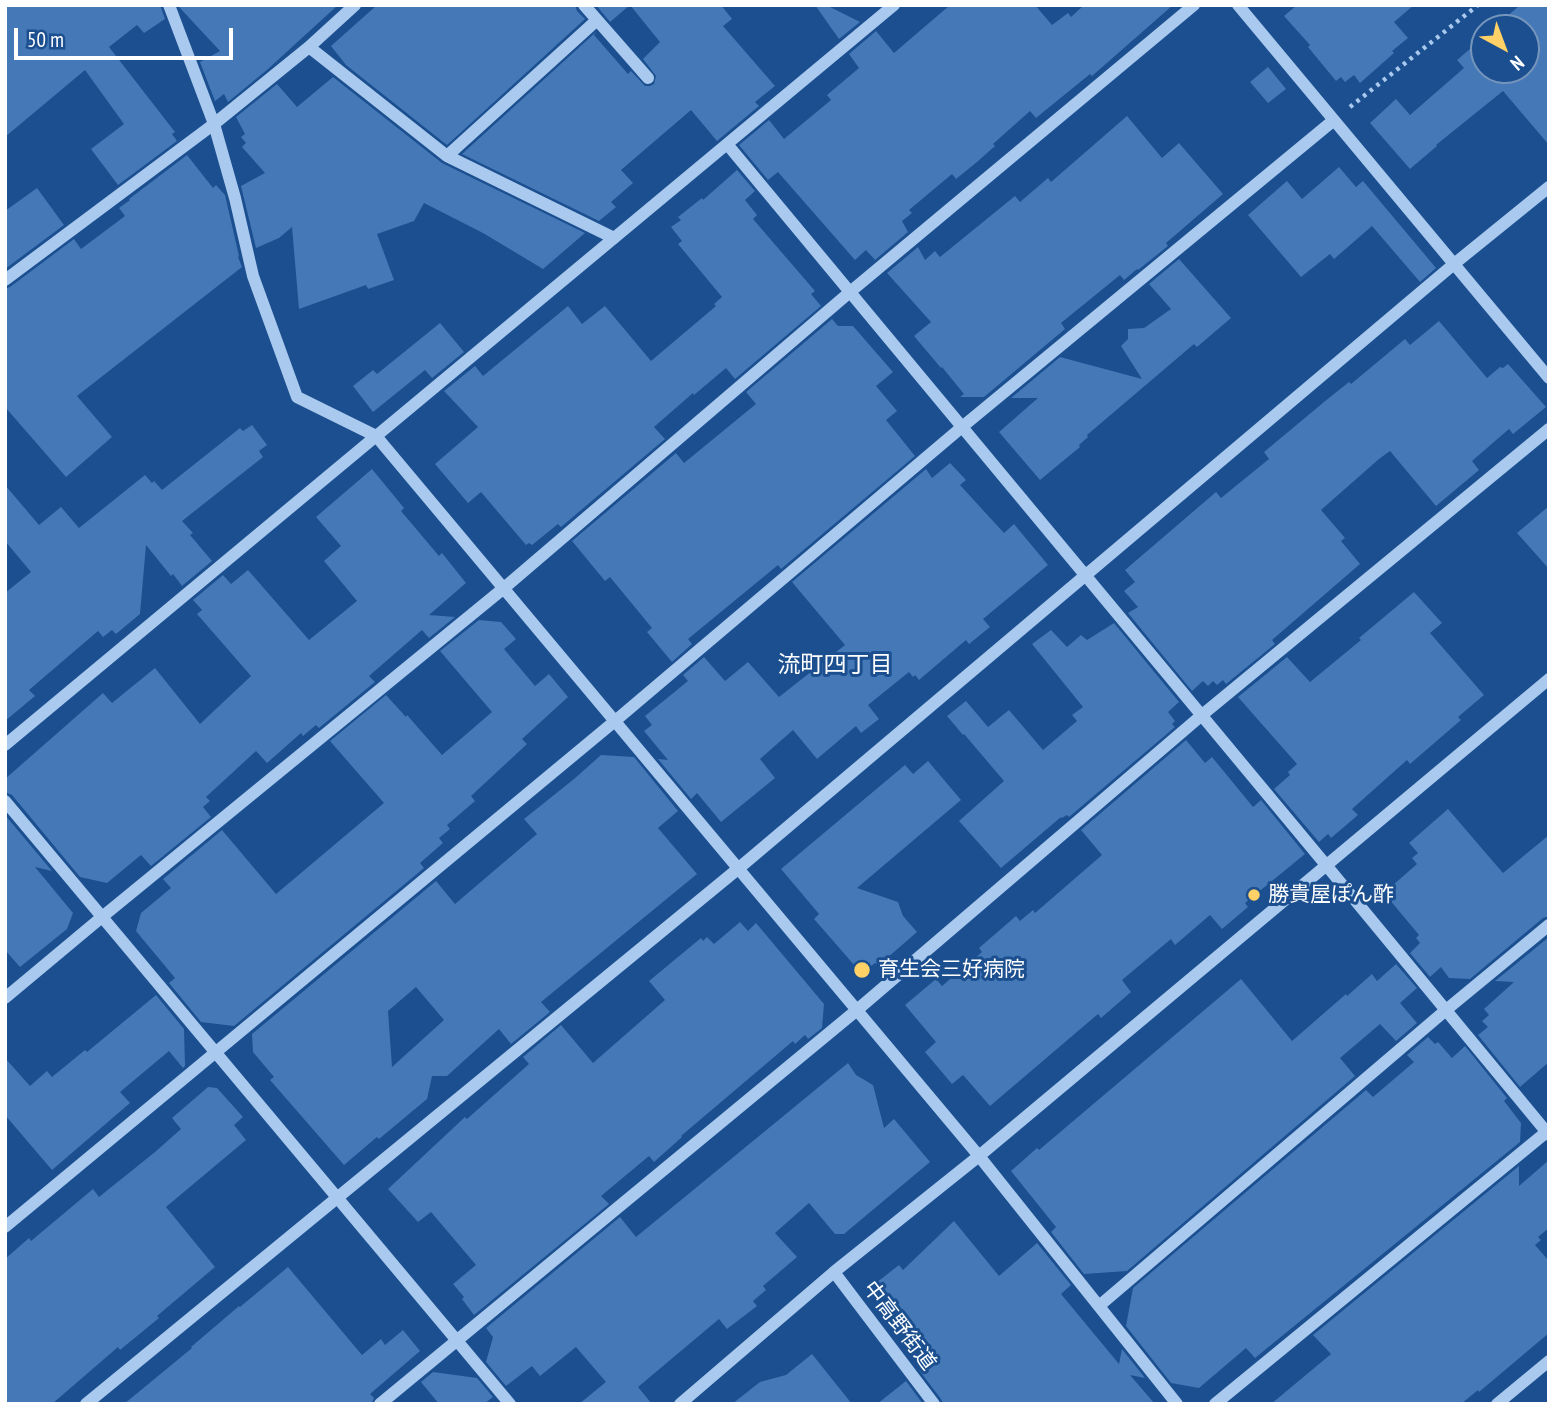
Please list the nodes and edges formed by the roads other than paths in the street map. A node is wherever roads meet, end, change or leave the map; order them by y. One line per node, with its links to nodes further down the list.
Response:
1 (169, 5): 11 (street)
2 (355, 5): 8 (street)
3 (584, 5): 7 (street)
4 (894, 5): 12 (street)
5 (1194, 5): 18 (street)
6 (1238, 5): 10 (street)
7 (597, 20): 9 (street); 13 (street)
8 (309, 47): 11 (street); 13 (street)
9 (648, 78)
10 (1334, 120): 16 (street); 20 (street)
11 (214, 124): 17 (street); 22 (street)
12 (727, 144): 15 (street); 18 (street)
13 (447, 156): 15 (street)
14 (1549, 187): 16 (street)
15 (614, 238): 22 (street)
16 (1454, 264): 19 (street); 23 (street)
17 (5, 280)
18 (850, 292): 20 (street); 24 (street)
19 (1549, 378)
20 (962, 426): 23 (street); 27 (street)
21 (1549, 429): 26 (street)
22 (376, 436): 24 (street); 28 (street)
23 (1086, 575): 26 (street); 31 (street)
24 (504, 588): 27 (street); 32 (street)
25 (1549, 678): 30 (street)
26 (1202, 715): 30 (street); 35 (street)
27 (615, 721): 31 (street); 37 (street)
28 (5, 746)
29 (5, 801): 32 (street)
30 (1326, 865): 36 (street); 39 (street)
31 (738, 869): 35 (street); 40 (street)
32 (102, 917): 34 (street); 37 (street)
33 (1549, 925): 36 (street)
34 (5, 998)
35 (857, 1010): 39 (street); 44 (street)
36 (1446, 1010): 38 (street); 43 (street)
37 (216, 1053): 40 (street); 41 (street)
38 (1548, 1132): 52 (street)
39 (979, 1156): 42 (street); 43 (street)
40 (338, 1198): 44 (street); 46 (street)
41 (5, 1227)
42 (834, 1272): 49 (street); 50 (street, 中高野街道)
43 (1099, 1306): 51 (street)
44 (457, 1340): 47 (street); 48 (street)
45 (1549, 1361): 53 (street)
46 (86, 1404)
47 (380, 1404)
48 (510, 1404)
49 (680, 1404)
50 (934, 1404)
51 (1178, 1404)
52 (1215, 1404)
53 (1497, 1404)

